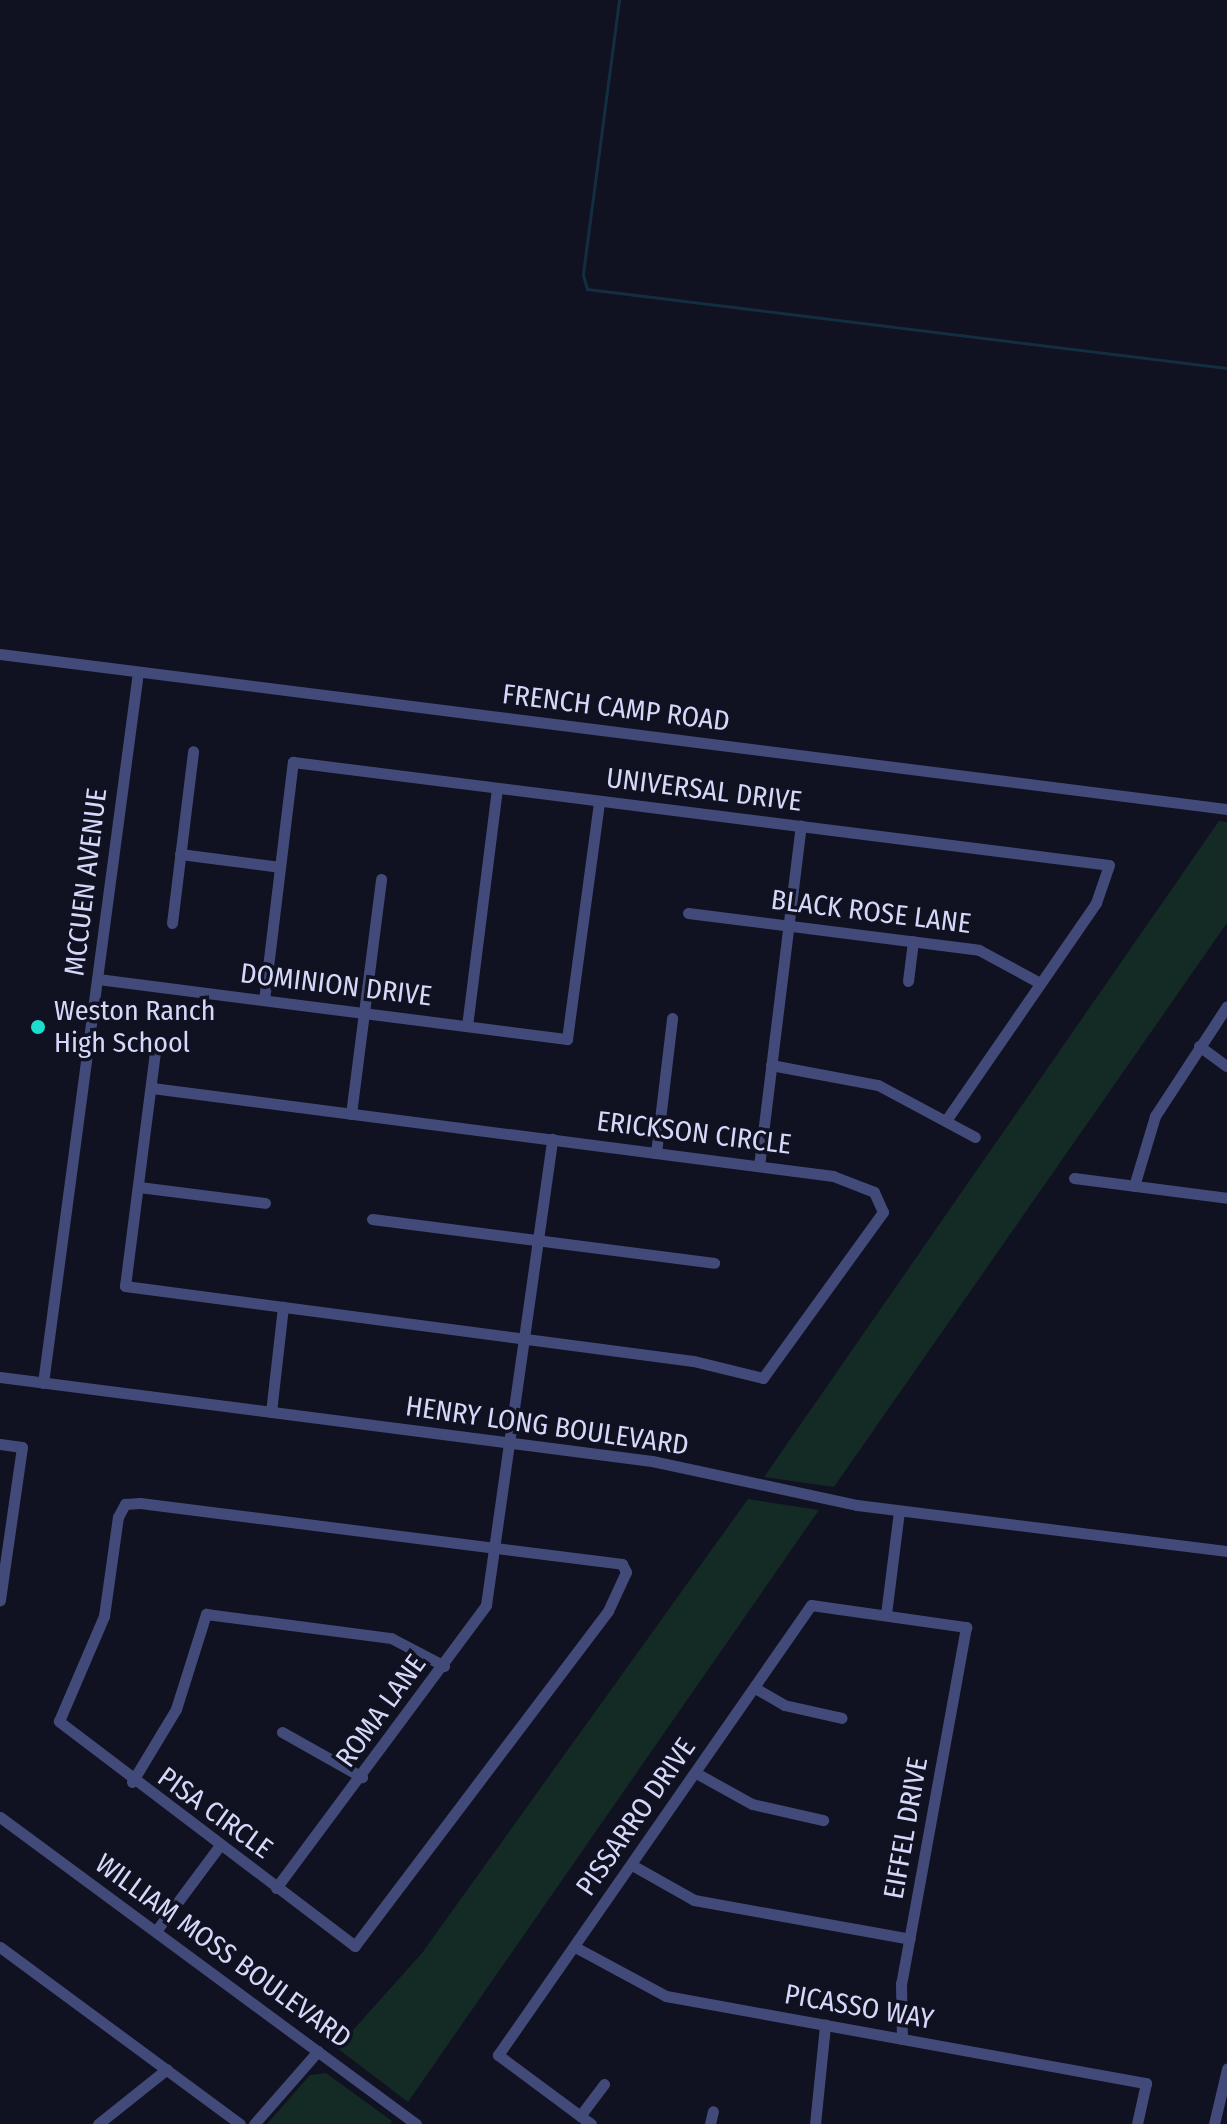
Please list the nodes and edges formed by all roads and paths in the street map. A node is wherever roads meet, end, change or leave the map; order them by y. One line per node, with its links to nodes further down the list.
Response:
1 (0, 654): 2 (street, FRENCH CAMP ROAD)
2 (138, 672): 6 (street, FRENCH CAMP ROAD); 15 (street, MCCUEN AVENUE)
3 (193, 751): 8 (street)
4 (497, 788): 5 (street, UNIVERSAL DRIVE); 9 (street, UNIVERSAL DRIVE); 22 (street)
5 (599, 801): 7 (street, UNIVERSAL DRIVE); 22 (street, DOMINION DRIVE)
6 (1227, 809)
7 (801, 826): 13 (street); 17 (street, UNIVERSAL DRIVE)
8 (180, 854): 9 (street); 12 (street)
9 (280, 867): 18 (street)
10 (381, 879): 20 (street)
11 (688, 913): 13 (street, BLACK ROSE LANE)
12 (172, 923)
13 (789, 926): 14 (street, BLACK ROSE LANE); 25 (street)
14 (913, 941): 16 (street); 17 (street, BLACK ROSE LANE)
15 (98, 979): 18 (street, DOMINION DRIVE); 45 (street, MCCUEN AVENUE)
16 (908, 981)
17 (1040, 983): 29 (street)
18 (264, 1000): 20 (street, DOMINION DRIVE)
19 (1227, 1006): 23 (street)
20 (365, 1013): 22 (street, DOMINION DRIVE); 28 (street)
21 (672, 1018): 32 (street)
22 (467, 1026)
23 (1199, 1046): 26 (street); 35 (street)
24 (155, 1051): 27 (street)
25 (771, 1065): 29 (street); 33 (street)
26 (1227, 1066)
27 (152, 1088): 28 (street, ERICKSON CIRCLE); 36 (street, ERICKSON CIRCLE)
28 (351, 1114): 31 (street, ERICKSON CIRCLE)
29 (947, 1119): 30 (street)
30 (975, 1137)
31 (552, 1139): 32 (street, ERICKSON CIRCLE); 40 (street)
32 (656, 1153): 33 (street, ERICKSON CIRCLE)
33 (759, 1166): 43 (street, ERICKSON CIRCLE)
34 (1074, 1178): 35 (street)
35 (1134, 1186): 37 (street)
36 (139, 1187): 38 (street); 42 (street, ERICKSON CIRCLE)
37 (1227, 1198)
38 (265, 1203)
39 (372, 1219): 40 (street)
40 (538, 1241): 41 (street); 43 (street)
41 (714, 1263)
42 (283, 1307): 43 (street, ERICKSON CIRCLE); 46 (street)
43 (525, 1340): 47 (street)
44 (0, 1377): 45 (street, HENRY LONG BOULEVARD)
45 (43, 1383): 46 (street, HENRY LONG BOULEVARD)
46 (271, 1412): 47 (street, HENRY LONG BOULEVARD)
47 (513, 1443): 49 (street, HENRY LONG BOULEVARD); 50 (street)
48 (0, 1444): 52 (street)
49 (899, 1511): 51 (street, HENRY LONG BOULEVARD); 53 (street)
50 (498, 1549): 54 (street, ROMA LANE); 60 (street, PISA CIRCLE); 65 (street, PISA CIRCLE)
51 (1227, 1551)
52 (0, 1600)
53 (886, 1614): 55 (street, PISSARRO DRIVE); 67 (street, EIFFEL DRIVE)
54 (444, 1666): 59 (street, ROMA LANE); 60 (street)
55 (755, 1688): 56 (street); 58 (street, PISSARRO DRIVE)
56 (842, 1718)
57 (282, 1732): 59 (street)
58 (696, 1773): 62 (street); 64 (street, PISSARRO DRIVE)
59 (362, 1777): 65 (street, ROMA LANE)
60 (132, 1782): 63 (street, PISA CIRCLE)
61 (0, 1817): 66 (street, WILLIAM MOSS BOULEVARD)
62 (823, 1820)
63 (220, 1845): 65 (street, PISA CIRCLE); 66 (street)
64 (632, 1865): 67 (street); 69 (street, PISSARRO DRIVE)
65 (276, 1888)
66 (156, 1931): 72 (street, WILLIAM MOSS BOULEVARD)
67 (910, 1939): 71 (street, EIFFEL DRIVE)
68 (0, 1947): 73 (street)
69 (575, 1947): 70 (street, PICASSO WAY); 76 (street, PISSARRO DRIVE)
70 (825, 2025): 71 (street, PICASSO WAY); 82 (street)
71 (902, 2039): 83 (street, PICASSO WAY)
72 (318, 2051): 79 (street); 80 (street, WILLIAM MOSS BOULEVARD)
73 (167, 2069): 77 (street); 78 (street)
74 (1227, 2069): 84 (street)
75 (604, 2084): 76 (street)
76 (580, 2116): 81 (street)
77 (98, 2124)
78 (240, 2124)
79 (254, 2124)
80 (416, 2124)
81 (591, 2124)
82 (815, 2124)
83 (1137, 2124)
84 (1214, 2124)

